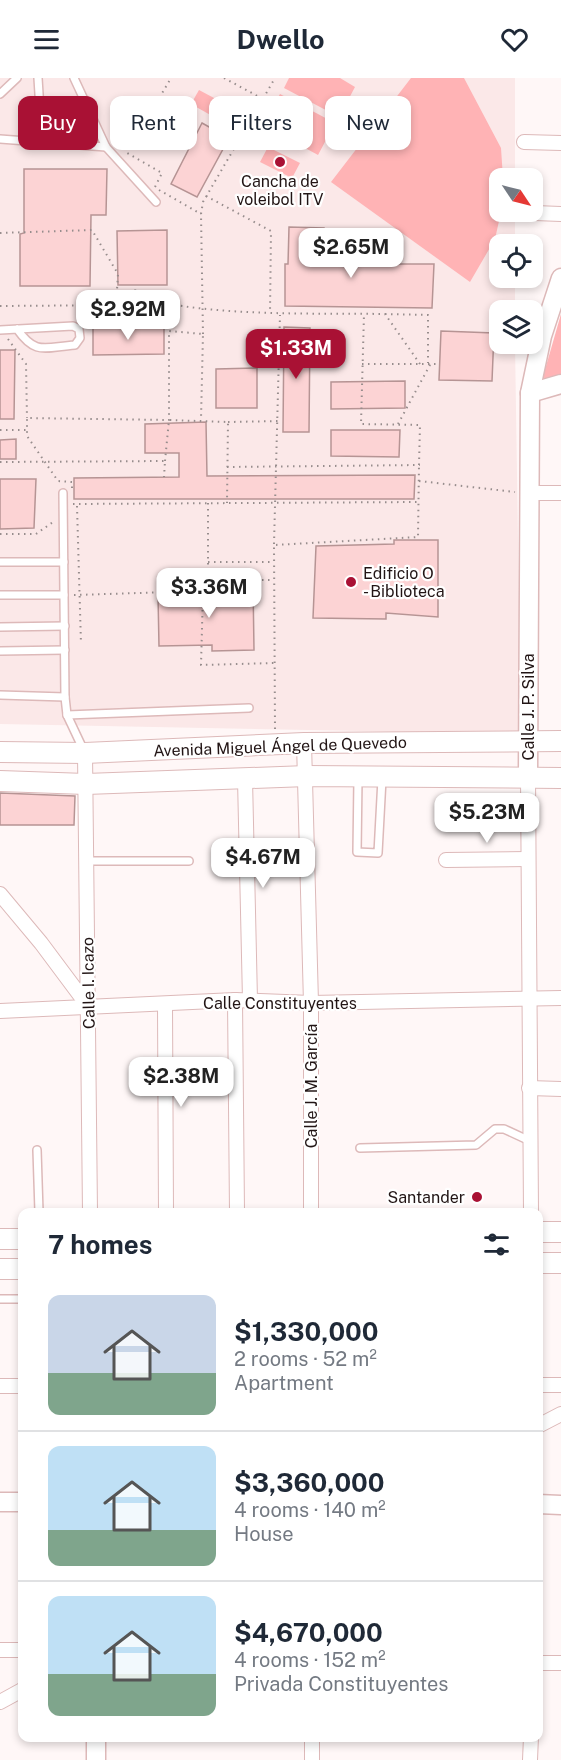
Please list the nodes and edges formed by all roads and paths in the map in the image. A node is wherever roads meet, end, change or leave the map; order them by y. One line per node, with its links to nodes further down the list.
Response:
1 (17, 78): 7 (lane)
2 (38, 78): 8 (lane)
3 (74, 78): 17 (lane)
4 (171, 78): 9 (path)
5 (224, 78): 10 (path)
6 (275, 78): 11 (path)
7 (0, 94)
8 (39, 96)
9 (161, 96)
10 (257, 96)
11 (266, 96)
12 (0, 139): 13 (lane)
13 (18, 140)
14 (524, 142): 15 (street)
15 (561, 143)
16 (98, 146): 17 (lane)
17 (106, 147): 21 (lane)
18 (129, 150): 23 (path)
19 (234, 150): 20 (path)
20 (206, 196): 23 (path); 33 (path)
21 (156, 202)
22 (543, 213): 24 (street)
23 (201, 214): 32 (path)
24 (561, 214)
25 (0, 233): 29 (path)
26 (561, 281): 45 (street, Calle J. P. Silva)
27 (135, 285): 30 (path)
28 (169, 304): 30 (path); 32 (path); 39 (path)
29 (116, 305): 30 (path); 31 (path)
30 (136, 305)
31 (0, 306)
32 (202, 310): 33 (path); 40 (path)
33 (270, 314): 36 (path)
34 (364, 314): 35 (path); 36 (path); 42 (path)
35 (385, 314): 43 (path); 43 (path)
36 (280, 315): 49 (path)
37 (17, 329): 37 (lane); 38 (lane)
38 (0, 330): 46 (path)
39 (169, 331): 40 (path); 48 (path)
40 (202, 334): 47 (path)
41 (440, 363): 43 (path)
42 (362, 364): 43 (path); 51 (path)
43 (429, 364): 51 (path)
44 (561, 384): 45 (street)
45 (530, 393): 64 (street, Calle J. P. Silva)
46 (27, 418): 48 (path); 53 (path)
47 (201, 419): 48 (path); 50 (path)
48 (169, 420): 54 (path)
49 (279, 421): 50 (path); 58 (path)
50 (228, 422): 59 (path)
51 (398, 424): 57 (path)
52 (0, 430): 53 (path)
53 (26, 430): 56 (path)
54 (165, 461): 56 (path); 60 (path)
55 (0, 462): 56 (path)
56 (45, 462): 63 (path)
57 (419, 465): 58 (path); 61 (path)
58 (277, 466): 59 (path); 70 (path)
59 (227, 467): 68 (path)
60 (164, 477)
61 (419, 481): 64 (path); 66 (path)
62 (63, 493): 72 (lane)
63 (72, 493)
64 (529, 493): 65 (street); 96 (street, Calle J. P. Silva)
65 (561, 494)
66 (419, 502): 70 (path); 74 (path)
67 (208, 503): 68 (path); 71 (path); 77 (path)
68 (226, 503): 70 (path)
69 (71, 504): 71 (path)
70 (276, 504): 74 (path)
71 (77, 505): 72 (path); 83 (path)
72 (63, 514): 73 (path); 76 (lane)
73 (0, 534)
74 (273, 544): 78 (path)
75 (0, 562): 76 (lane)
76 (64, 562): 84 (lane)
77 (208, 562): 78 (path); 79 (path)
78 (273, 562): 80 (path)
79 (208, 580): 80 (path); 81 (path)
80 (273, 580): 90 (path)
81 (203, 591): 83 (path); 90 (path)
82 (0, 595): 84 (lane)
83 (80, 595): 84 (path); 87 (path)
84 (64, 596): 85 (lane)
85 (65, 626): 86 (lane); 88 (lane)
86 (0, 627)
87 (81, 644)
88 (65, 650): 89 (lane); 92 (lane)
89 (0, 651)
90 (275, 663): 98 (path)
91 (0, 694): 92 (lane)
92 (65, 697): 94 (lane)
93 (249, 708): 94 (lane)
94 (68, 715): 100 (lane)
95 (561, 741): 96 (main road, Avenida Miguel Ángel de Quevedo)
96 (527, 742): 97 (main road, Avenida Miguel Ángel de Quevedo); 104 (street, Calle J. P. Silva)
97 (304, 743): 98 (main road, Avenida Miguel Ángel de Quevedo); 101 (street, Calle J. M. García)
98 (274, 744): 100 (main road, Avenida Miguel Ángel de Quevedo)
99 (0, 752): 100 (main road, Avenida Miguel Ángel de Quevedo)
100 (85, 753): 108 (street, Calle I. Icazo)
101 (307, 776): 102 (main road, Avenida Miguel Ángel de Quevedo); 106 (main road, Avenida Miguel Ángel de Quevedo); 117 (street, Calle J. M. García)
102 (358, 776): 103 (main road, Avenida Miguel Ángel de Quevedo); 103 (lane)
103 (383, 776): 104 (main road, Avenida Miguel Ángel de Quevedo)
104 (528, 777): 105 (main road, Avenida Miguel Ángel de Quevedo); 109 (street, Calle J. P. Silva)
105 (561, 778)
106 (245, 779): 108 (main road, Avenida Miguel Ángel de Quevedo); 116 (street)
107 (0, 781): 108 (main road, Avenida Miguel Ángel de Quevedo)
108 (86, 784): 111 (street, Calle I. Icazo)
109 (528, 859): 110 (street); 115 (street, Calle J. P. Silva)
110 (446, 860)
111 (87, 861): 112 (lane); 119 (street, Calle I. Icazo)
112 (189, 861)
113 (0, 894): 119 (street)
114 (561, 998): 115 (street, Calle Constituyentes)
115 (530, 999): 117 (street, Calle Constituyentes); 121 (street, Calle J. P. Silva)
116 (243, 1000): 117 (street, Calle Constituyentes); 118 (street, Calle Constituyentes); 129 (street)
117 (311, 1003): 130 (street, Calle J. M. García)
118 (165, 1005): 119 (street, Calle Constituyentes); 128 (street)
119 (88, 1006): 120 (street, Calle Constituyentes); 127 (street, Calle I. Icazo)
120 (0, 1011)
121 (529, 1088): 122 (street); 123 (street, Calle J. P. Silva)
122 (561, 1089)
123 (530, 1141): 124 (lane); 131 (street, Calle J. P. Silva)
124 (360, 1148)
125 (37, 1150): 126 (lane)
126 (39, 1208)
127 (90, 1208)
128 (166, 1208)
129 (237, 1208)
130 (311, 1208)
131 (531, 1208)
132 (543, 1232): 133 (main road)
133 (561, 1232)
134 (0, 1239): 135 (main road)
135 (18, 1239)
136 (543, 1263): 137 (main road)
137 (561, 1263)
138 (0, 1269): 139 (main road)
139 (18, 1269)
140 (0, 1299): 141 (lane)
141 (18, 1299)
142 (543, 1385): 143 (street)
143 (561, 1385)
144 (0, 1386): 145 (street)
145 (18, 1386)
146 (561, 1414): 147 (street)
147 (543, 1423)
148 (0, 1502): 149 (street)
149 (18, 1502)
150 (543, 1504): 151 (street)
151 (561, 1505)
152 (0, 1650): 153 (street)
153 (18, 1650)
154 (543, 1663): 155 (street)
155 (561, 1663)
156 (18, 1692): 157 (street)
157 (0, 1702)
158 (96, 1742): 161 (street)
159 (312, 1742): 162 (street)
160 (531, 1742): 163 (street)
161 (96, 1760)
162 (312, 1760)
163 (530, 1760)

